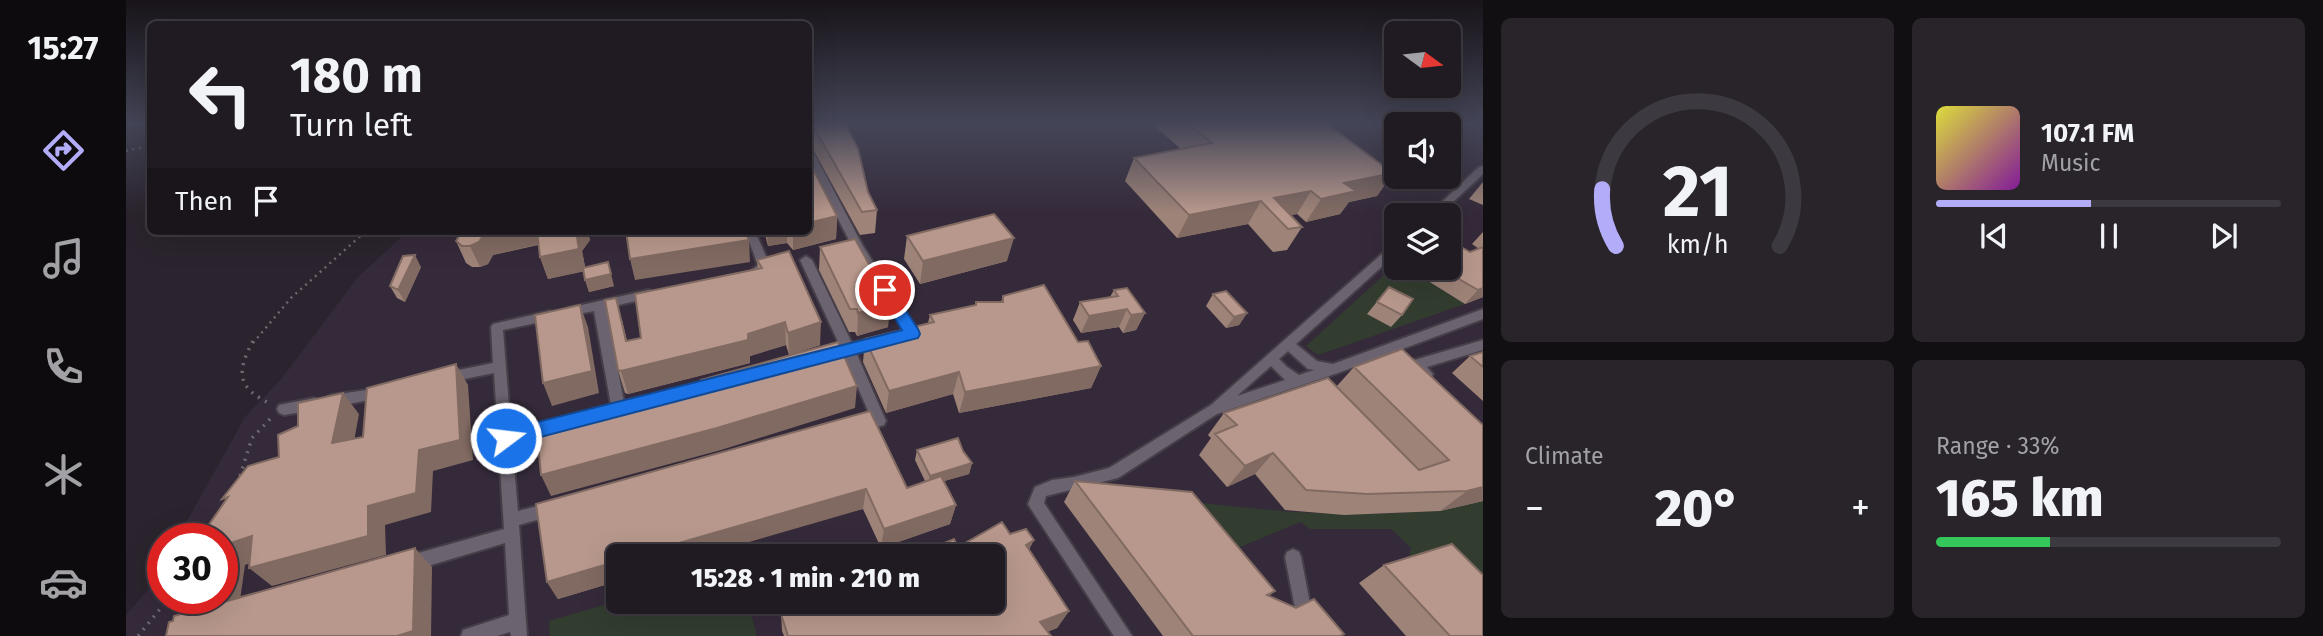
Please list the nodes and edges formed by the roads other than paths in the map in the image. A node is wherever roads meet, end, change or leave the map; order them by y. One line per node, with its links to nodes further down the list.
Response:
1 (812, 160): 13 (street)
2 (1483, 169): 3 (street)
3 (1446, 203)
4 (751, 235): 7 (street)
5 (1384, 259): 11 (street)
6 (805, 260): 13 (street)
7 (779, 265)
8 (663, 291): 9 (street)
9 (599, 305): 16 (street); 23 (street)
10 (1483, 314): 17 (street)
11 (1288, 344): 15 (street); 17 (street)
12 (1483, 345): 20 (street)
13 (848, 349): 14 (street); 26 (street)
14 (808, 359)
15 (1272, 359): 19 (street); 25 (street)
16 (501, 366): 18 (street); 27 (street)
17 (1333, 369): 19 (street)
18 (438, 380)
19 (1297, 381): 25 (street)
20 (1435, 383)
21 (388, 391): 24 (street)
22 (659, 398): 23 (street)
23 (618, 408): 27 (street)
24 (284, 409)
25 (1212, 410): 34 (street)
26 (853, 428)
27 (506, 438): 29 (street)
28 (564, 506): 29 (street)
29 (511, 527): 31 (street); 32 (street)
30 (1293, 557): 35 (street)
31 (393, 568)
32 (518, 629): 33 (street)
33 (469, 636)
34 (1124, 636)
35 (1322, 636)

